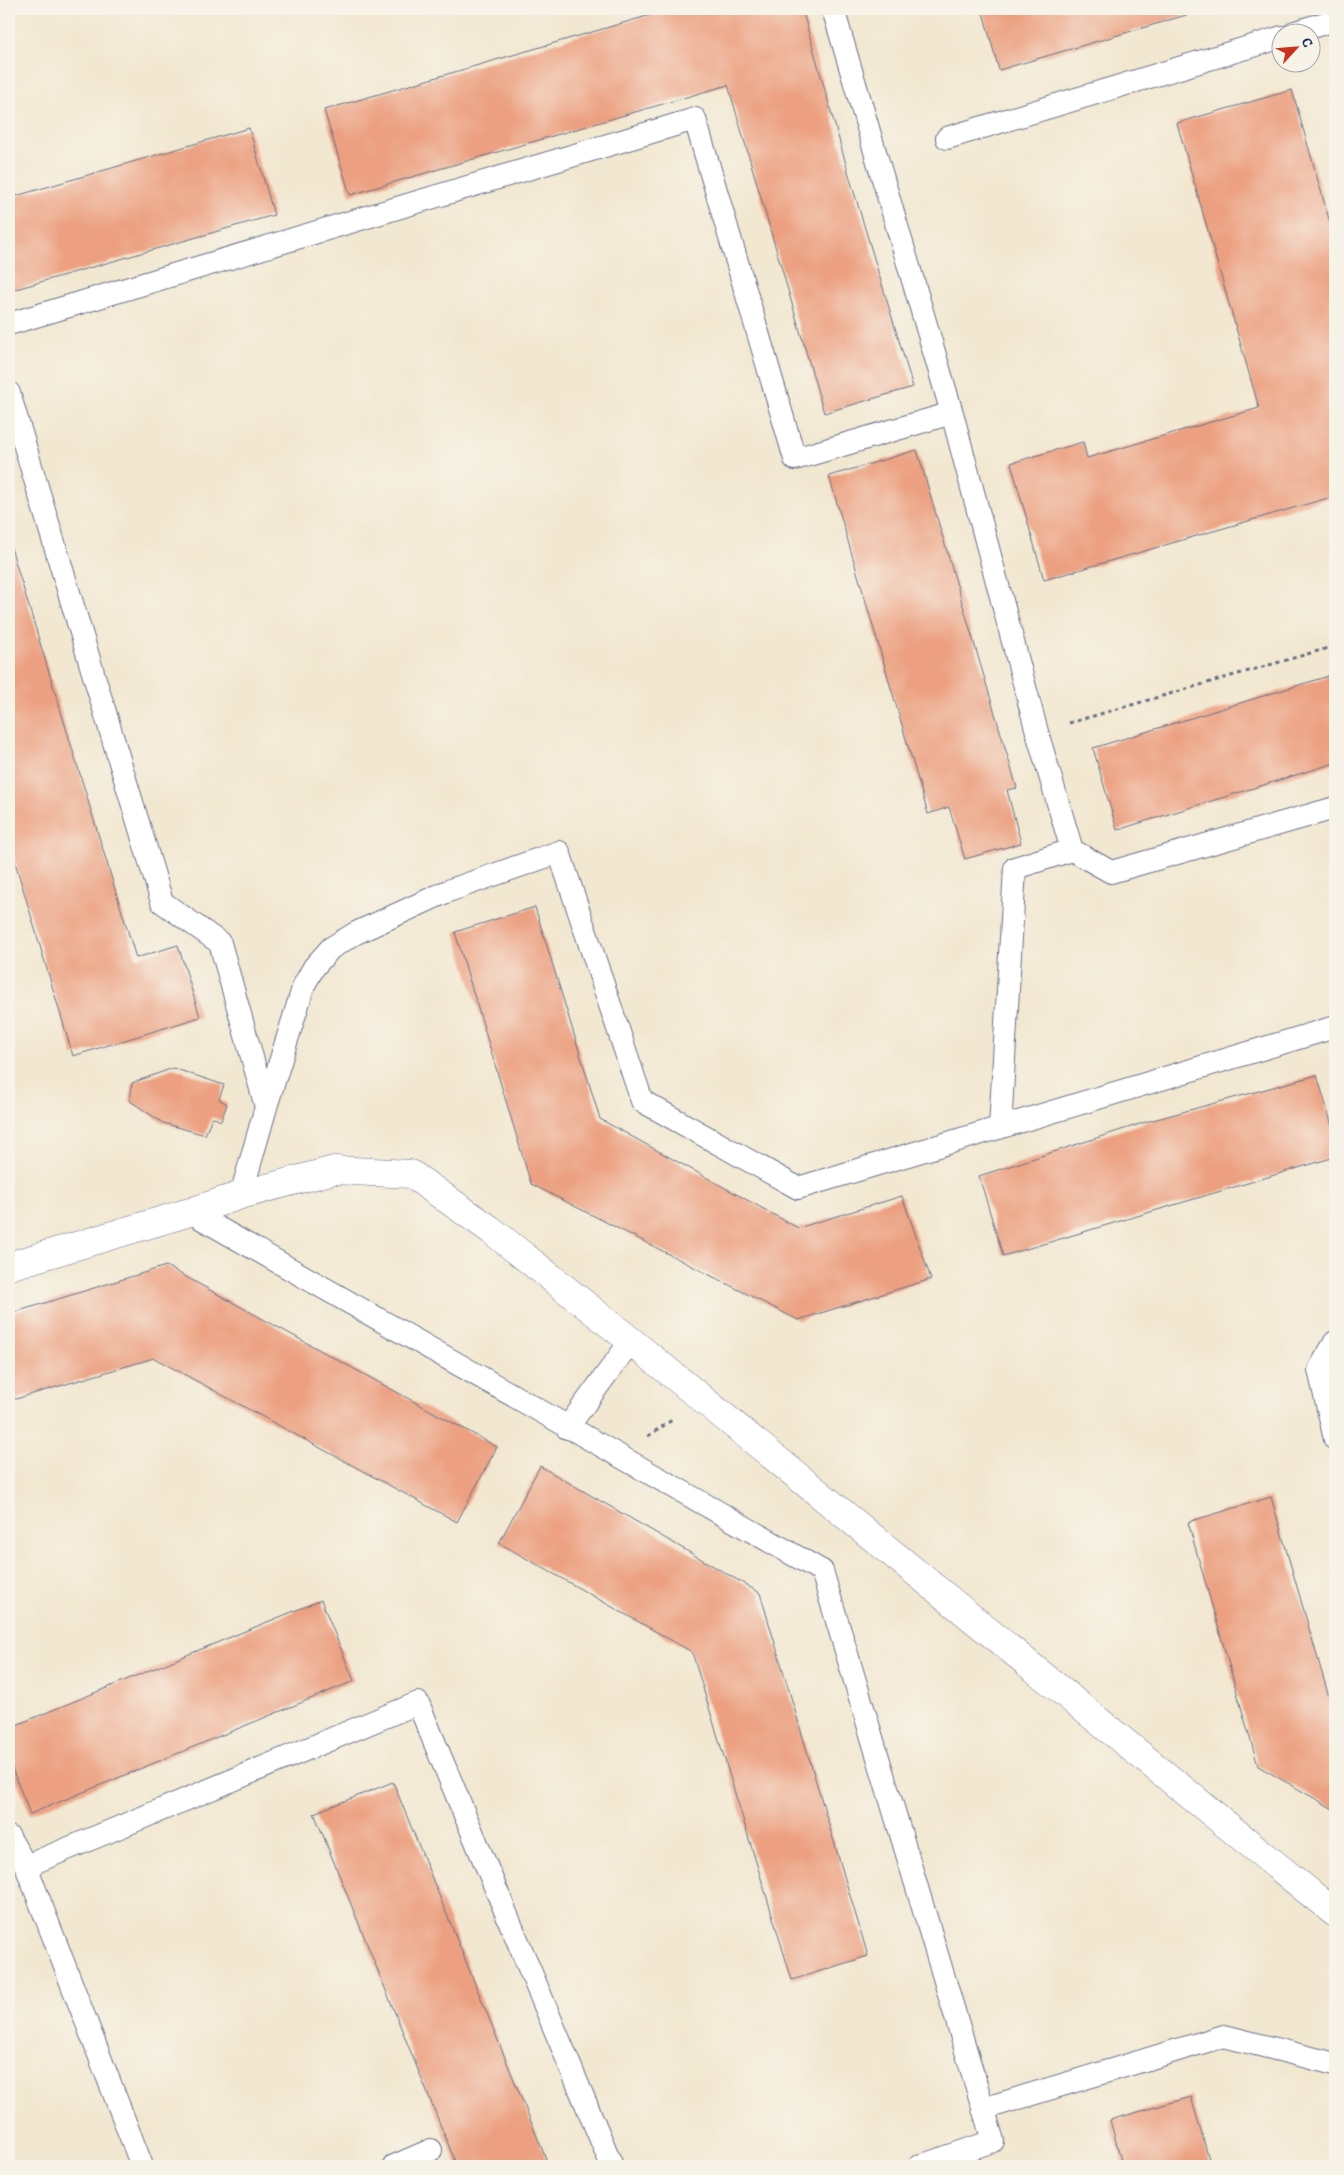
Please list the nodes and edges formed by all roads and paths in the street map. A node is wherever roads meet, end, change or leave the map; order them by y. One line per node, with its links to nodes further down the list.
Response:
1 (833, 9): 8 (lane)
2 (1335, 20): 3 (lane)
3 (1322, 24)
4 (1272, 40): 5 (lane)
5 (947, 138)
6 (9, 324): 8 (lane)
7 (9, 393): 14 (lane)
8 (952, 413): 10 (lane)
9 (1335, 646): 10 (path)
10 (1037, 732): 12 (lane)
11 (1335, 808): 12 (lane)
12 (1072, 850): 15 (lane)
13 (1335, 1027): 15 (lane)
14 (266, 1107): 15 (lane); 16 (lane)
15 (1000, 1128)
16 (241, 1194): 17 (street); 19 (street)
17 (190, 1212): 18 (street); 21 (lane)
18 (9, 1266)
19 (631, 1341): 21 (lane); 25 (street)
20 (1335, 1342): 22 (lane)
21 (568, 1428): 27 (lane)
22 (1335, 1439)
23 (9, 1837): 24 (lane)
24 (26, 1866): 29 (lane); 31 (lane)
25 (1335, 1913)
26 (1335, 2064): 27 (lane)
27 (983, 2109): 32 (lane)
28 (431, 2150): 30 (lane)
29 (142, 2166)
30 (394, 2166)
31 (612, 2166)
32 (920, 2166)

